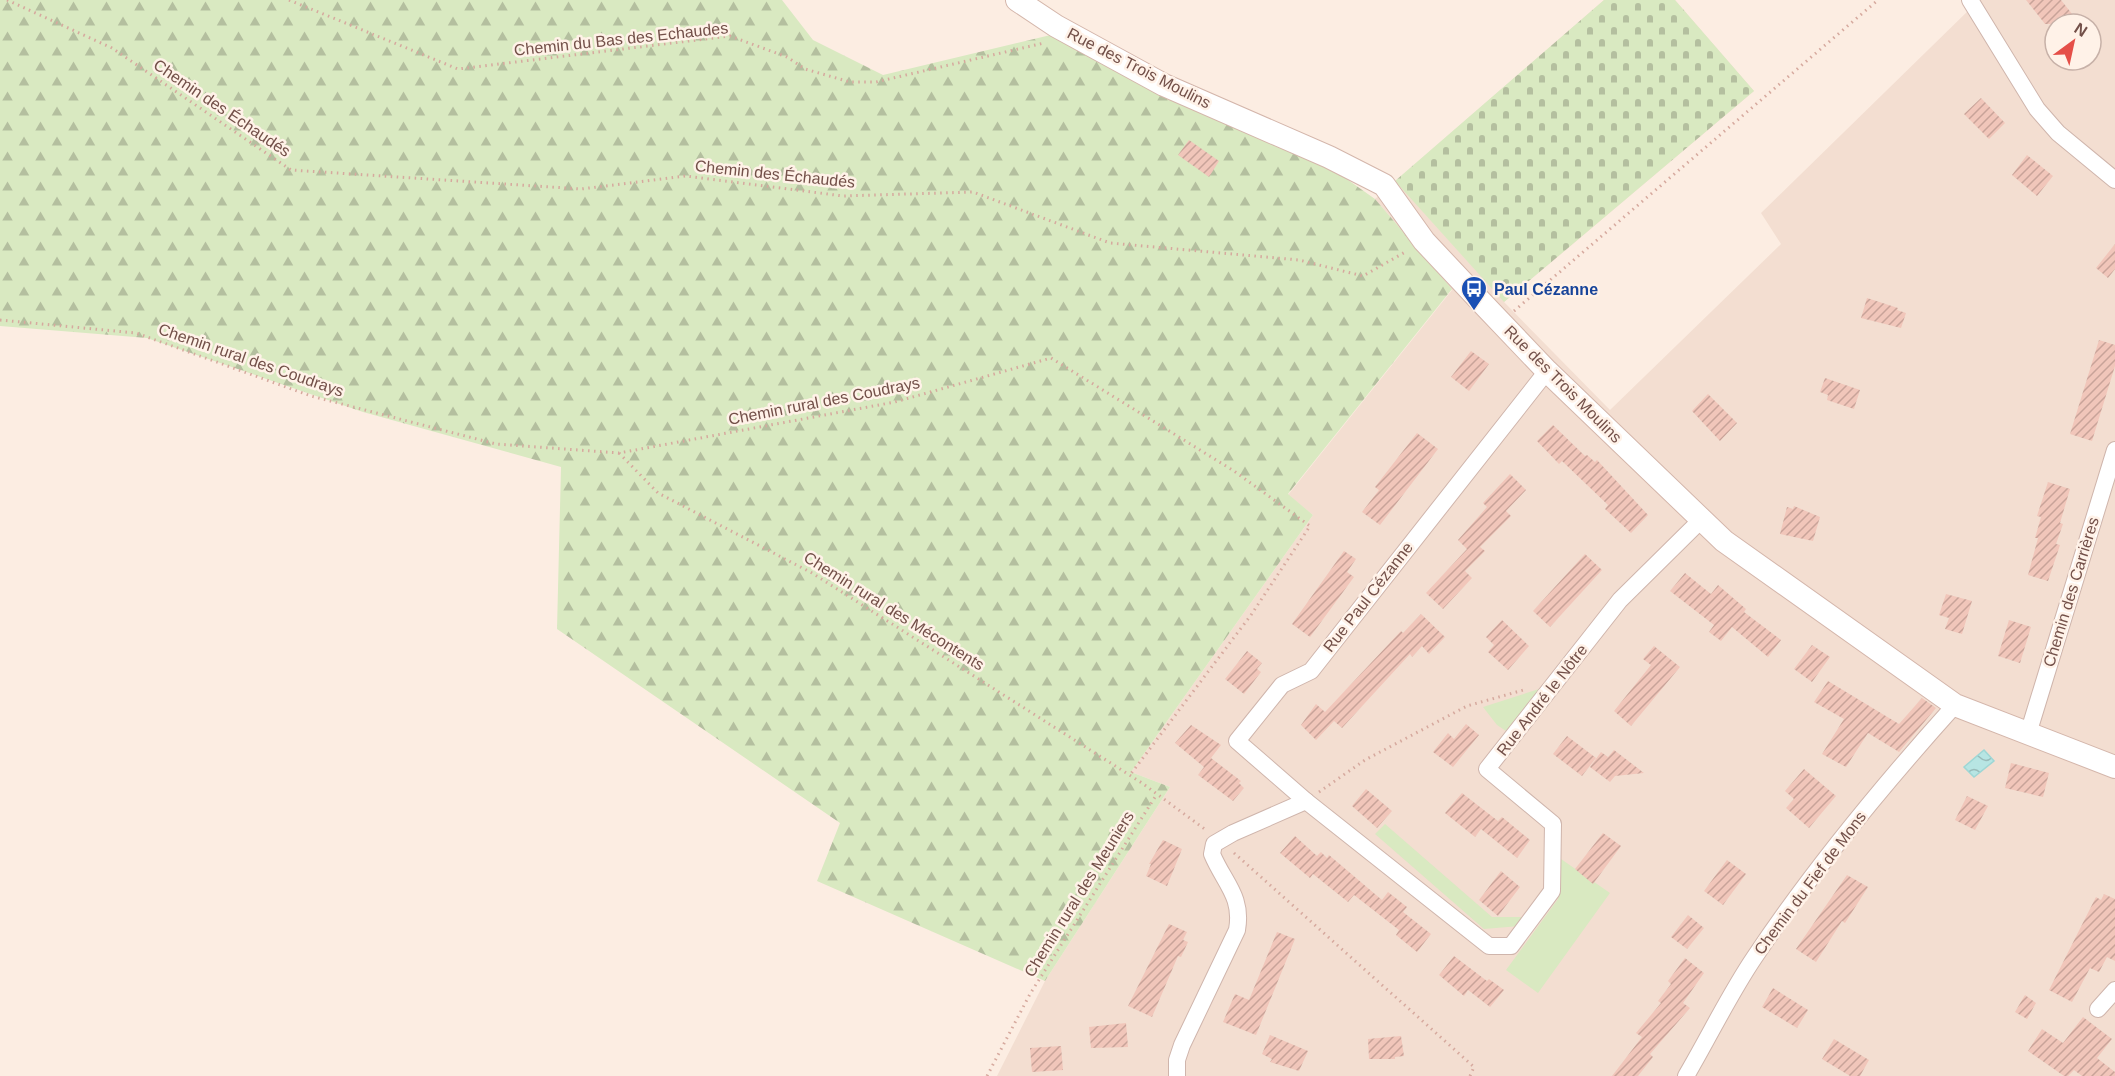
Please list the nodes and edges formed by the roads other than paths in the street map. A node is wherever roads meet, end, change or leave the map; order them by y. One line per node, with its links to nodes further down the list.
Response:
1 (1017, 0): 4 (street, Rue des Trois Moulins)
2 (1970, 0): 3 (street)
3 (2115, 180)
4 (1547, 371): 6 (street, Rue des Trois Moulins); 10 (street, Rue Paul Cézanne)
5 (2115, 450): 8 (street, Chemin des Carrières)
6 (1701, 520): 7 (street, Rue des Trois Moulins); 10 (street, Rue André le Nôtre)
7 (1955, 705): 8 (street, Rue des Trois Moulins); 14 (street, Chemin du Fief de Mons)
8 (2028, 734): 9 (street, Rue des Trois Moulins)
9 (2115, 767)
10 (1306, 801): 13 (street)
11 (2115, 990): 12 (street)
12 (2098, 1009)
13 (1177, 1076)
14 (1686, 1076)

